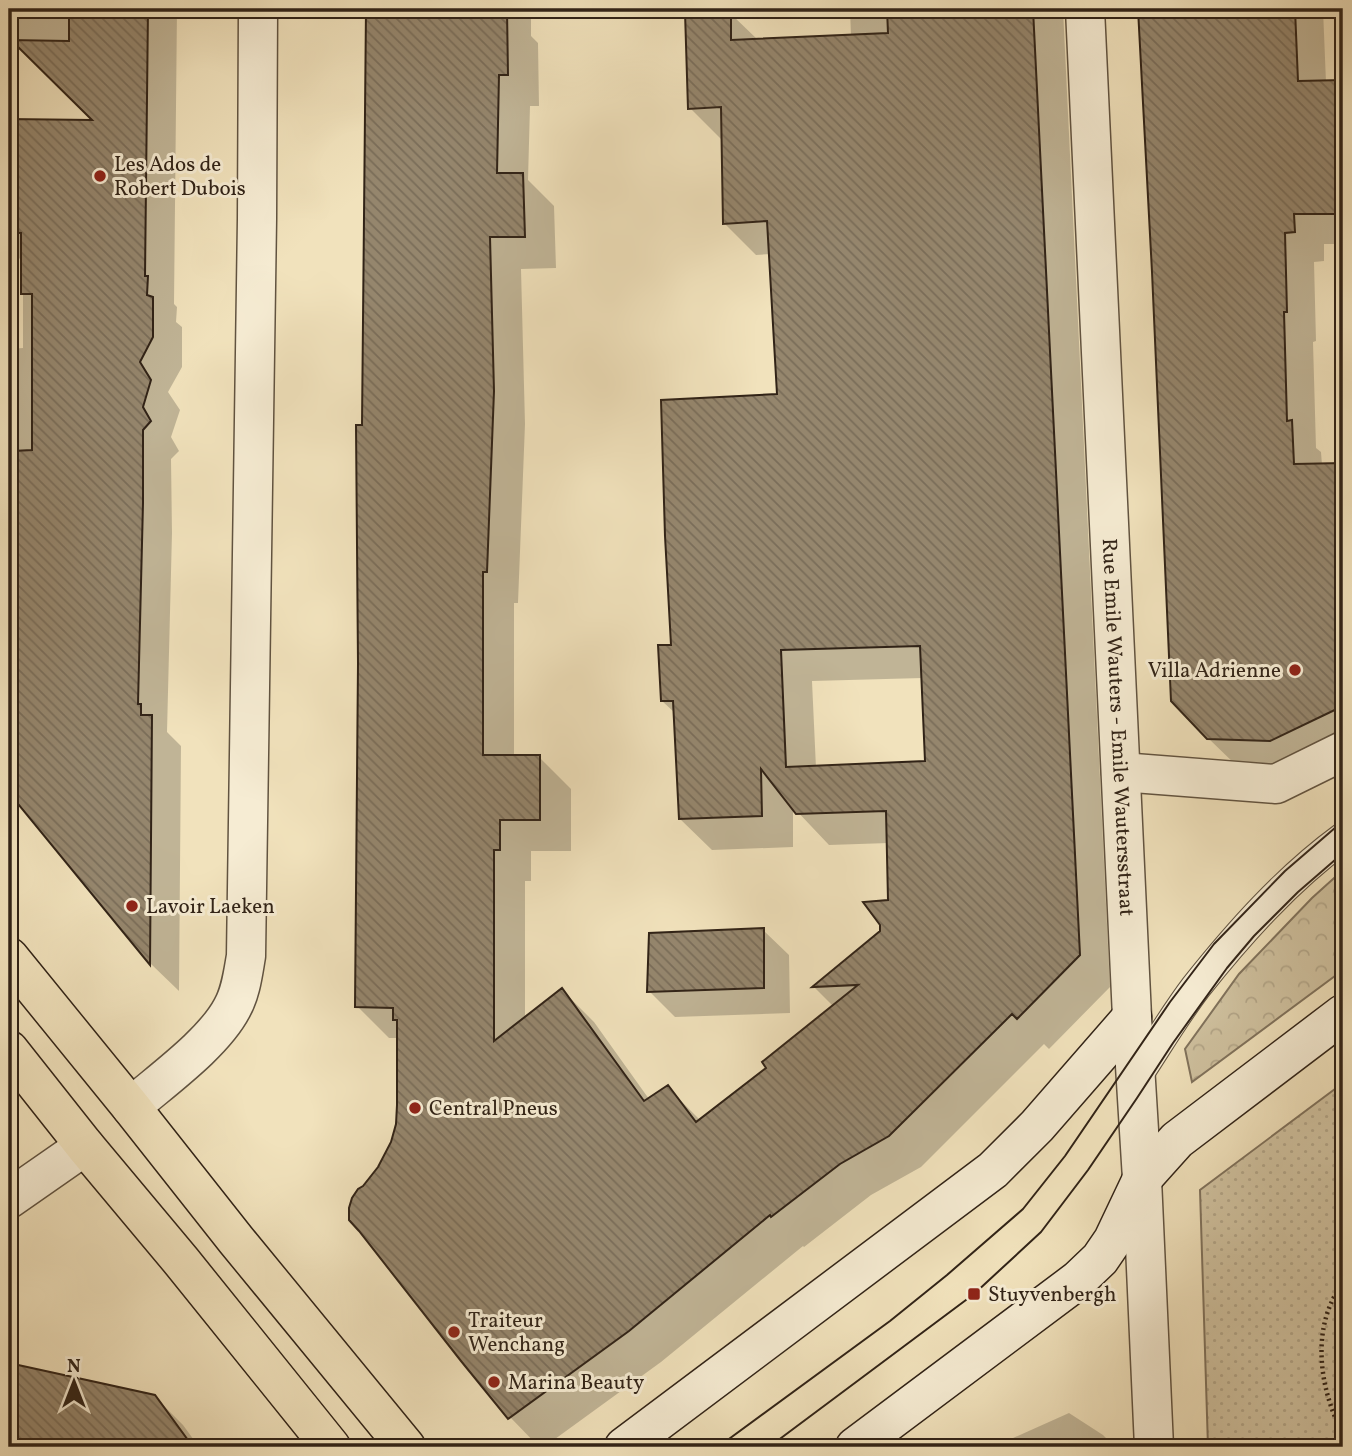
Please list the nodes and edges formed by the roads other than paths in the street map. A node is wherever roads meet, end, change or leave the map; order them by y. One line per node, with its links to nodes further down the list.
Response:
1 (258, 9): 11 (street)
2 (1085, 9): 4 (street, Rue Emile Wauters - Emile Wautersstraat)
3 (1343, 751): 4 (street)
4 (1121, 772): 8 (street, Rue Emile Wauters - Emile Wautersstraat)
5 (1343, 838): 10 (lane)
6 (9, 957): 11 (main road)
7 (1343, 1014): 13 (street)
8 (1132, 1017): 10 (street, Rue Emile Wauters - Emile Wautersstraat); 17 (street)
9 (9, 1050): 12 (main road)
10 (1136, 1077): 13 (street, Rue Emile Wauters - Emile Wautersstraat)
11 (131, 1107): 16 (main road)
12 (85, 1146): 14 (street); 15 (main road)
13 (1142, 1180): 18 (street); 19 (street, Rue Emile Wauters - Emile Wautersstraat)
14 (9, 1199)
15 (331, 1447)
16 (406, 1447)
17 (624, 1447)
18 (855, 1447)
19 (1154, 1447)

